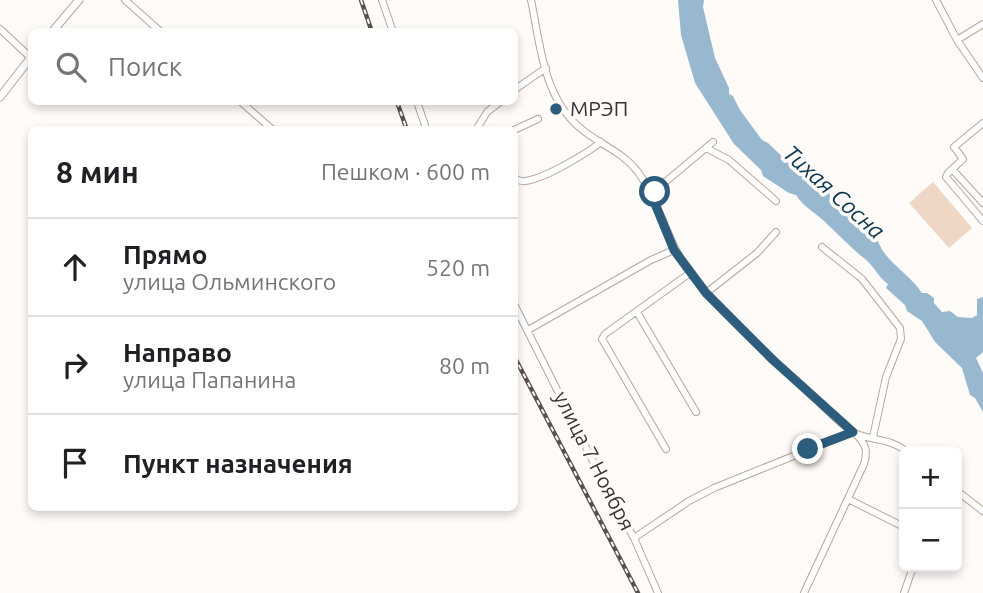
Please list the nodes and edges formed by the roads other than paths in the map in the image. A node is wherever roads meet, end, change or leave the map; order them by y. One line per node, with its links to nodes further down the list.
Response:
1 (79, 0): 7 (main road)
2 (125, 0): 8 (street)
3 (383, 0): 9 (street)
4 (534, 0): 14 (street)
5 (936, 0): 11 (street)
6 (983, 24): 11 (street)
7 (55, 28)
8 (156, 28)
9 (392, 28)
10 (0, 30): 12 (street)
11 (957, 40): 15 (street)
12 (28, 53)
13 (28, 60): 17 (main road)
14 (545, 68): 16 (street); 27 (street)
15 (983, 78)
16 (518, 87)
17 (0, 97)
18 (244, 105): 24 (street)
19 (418, 105): 23 (street)
20 (497, 105): 25 (street)
21 (538, 119): 26 (street)
22 (983, 123): 30 (street)
23 (425, 125)
24 (268, 126)
25 (478, 126)
26 (518, 128)
27 (601, 142): 31 (street); 32 (street)
28 (713, 142): 29 (street)
29 (706, 148): 32 (street); 33 (street)
30 (952, 169): 34 (street); 35 (street)
31 (518, 179)
32 (651, 194): 38 (street)
33 (776, 201)
34 (983, 203)
35 (983, 221)
36 (776, 232): 40 (street)
37 (822, 247): 46 (street)
38 (674, 250): 39 (street); 43 (street)
39 (690, 273): 40 (street); 42 (street)
40 (706, 293): 45 (street)
41 (518, 311): 43 (street, улица 7 Ноября)
42 (637, 312): 44 (street); 48 (street)
43 (528, 330): 53 (street, улица 7 Ноября)
44 (696, 412)
45 (855, 433): 46 (street); 50 (street); 53 (street)
46 (873, 437): 47 (street)
47 (899, 446)
48 (666, 449)
49 (962, 495): 51 (street)
50 (848, 499): 52 (street); 56 (street)
51 (983, 511)
52 (899, 524)
53 (634, 538): 55 (street, улица 7 Ноября)
54 (911, 572): 57 (street)
55 (658, 593)
56 (804, 593)
57 (904, 593)

